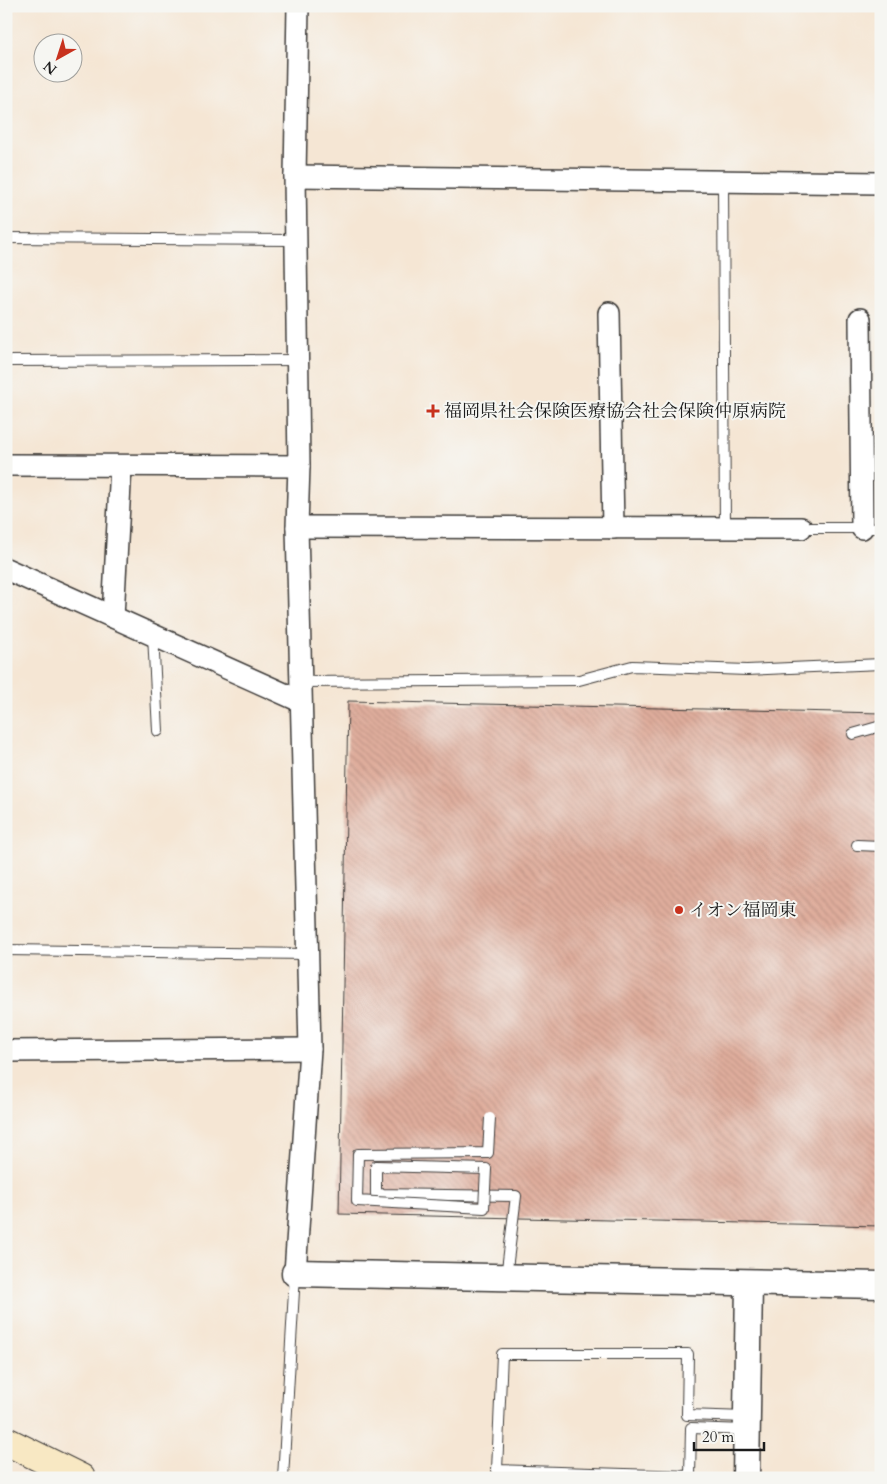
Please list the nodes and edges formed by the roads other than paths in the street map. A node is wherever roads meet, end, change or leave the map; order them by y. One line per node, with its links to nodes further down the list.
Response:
1 (298, 6): 2 (street)
2 (295, 176): 3 (street); 6 (street)
3 (723, 181): 4 (street); 16 (lane)
4 (881, 183)
5 (6, 238): 6 (lane)
6 (296, 240): 9 (street)
7 (609, 314): 15 (street)
8 (860, 319): 18 (street)
9 (298, 360): 10 (lane); 13 (street)
10 (6, 361)
11 (6, 466): 12 (street)
12 (121, 466): 13 (street); 20 (street)
13 (299, 466): 14 (street)
14 (297, 527): 15 (street); 23 (street)
15 (613, 528): 16 (street)
16 (724, 528): 17 (street)
17 (801, 528): 18 (lane)
18 (871, 528)
19 (6, 569): 20 (street)
20 (113, 617): 21 (street)
21 (153, 635): 23 (street); 25 (lane)
22 (881, 664): 23 (lane)
23 (300, 692): 30 (street)
24 (881, 726): 26 (lane)
25 (158, 731)
26 (853, 734)
27 (858, 845): 28 (lane)
28 (881, 846)
29 (6, 950): 30 (lane)
30 (309, 954): 31 (street)
31 (310, 1049): 32 (street); 34 (street)
32 (6, 1051)
33 (490, 1118): 35 (lane, bridge)
34 (296, 1273): 35 (street); 41 (lane)
35 (506, 1278): 36 (street)
36 (749, 1283): 37 (street); 38 (street)
37 (881, 1286)
38 (747, 1424): 38 (lane); 42 (street)
39 (6, 1441): 40 (main road)
40 (81, 1478)
41 (283, 1478)
42 (746, 1478)

